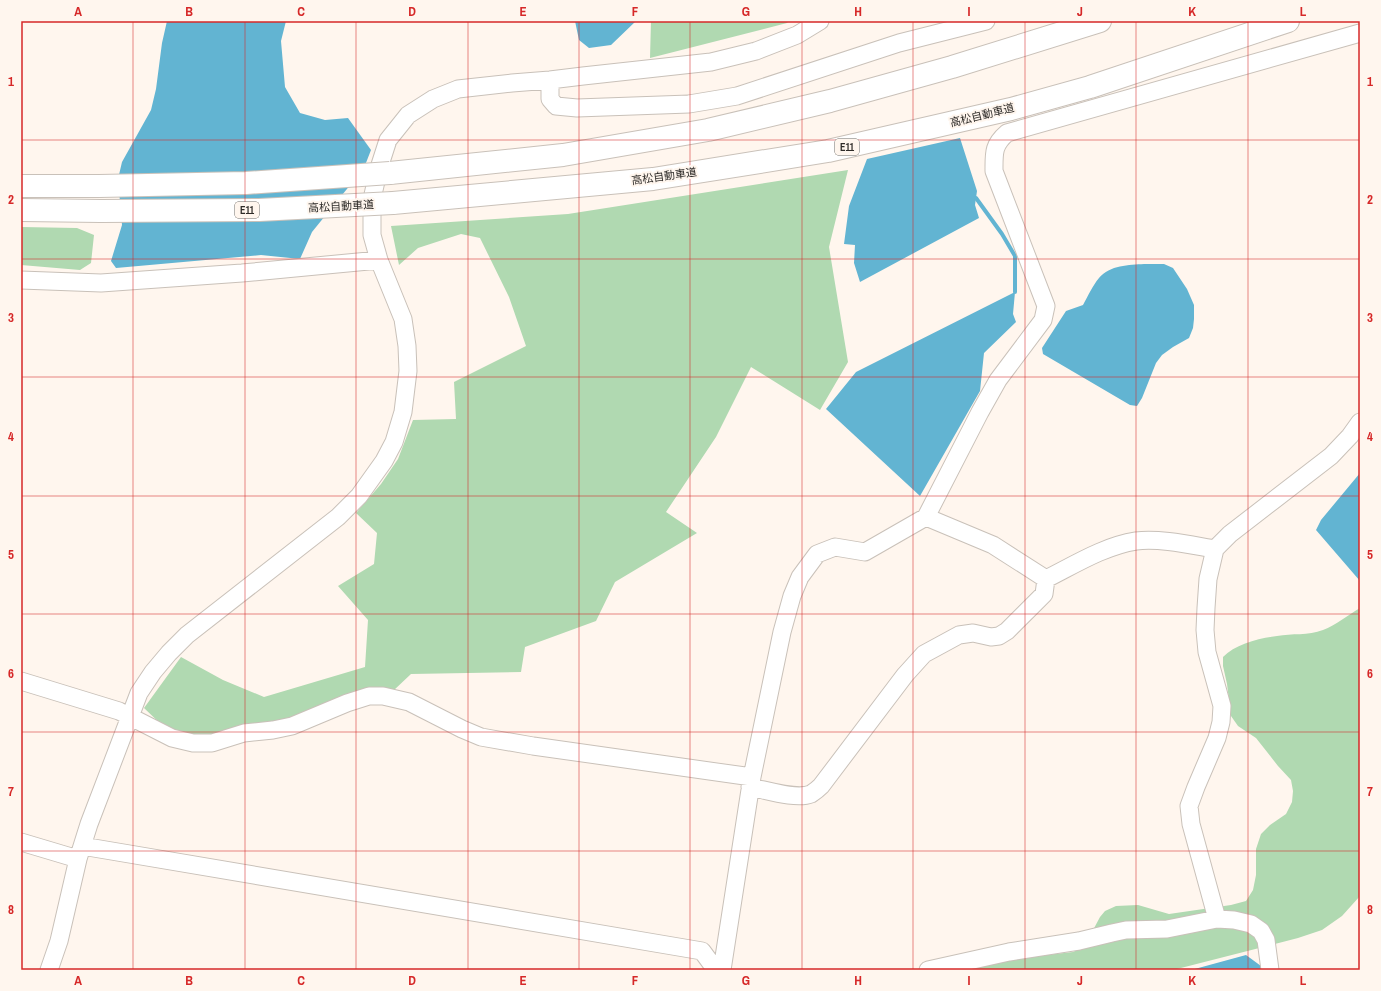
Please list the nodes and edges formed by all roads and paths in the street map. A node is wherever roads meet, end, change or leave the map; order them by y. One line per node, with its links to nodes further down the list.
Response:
1 (820, 21): 6 (street)
2 (986, 21): 6 (street)
3 (1100, 21): 7 (highway, bridge)
4 (1288, 21): 8 (highway, 高松自動車道 / E11, bridge)
5 (1360, 33): 12 (street)
6 (550, 80): 9 (street)
7 (21, 186)
8 (21, 210)
9 (379, 260): 10 (street); 16 (street)
10 (21, 280)
11 (1360, 422): 13 (street)
12 (926, 517): 14 (street); 17 (street)
13 (1215, 549): 14 (street); 20 (street)
14 (1046, 579): 17 (street)
15 (21, 681): 16 (street)
16 (129, 716): 17 (street); 19 (street)
17 (752, 782): 23 (street)
18 (21, 842): 19 (street)
19 (80, 852): 21 (street); 22 (street)
20 (1217, 919): 24 (street); 25 (street)
21 (49, 970)
22 (716, 970)
23 (722, 970)
24 (928, 970)
25 (1270, 970)

